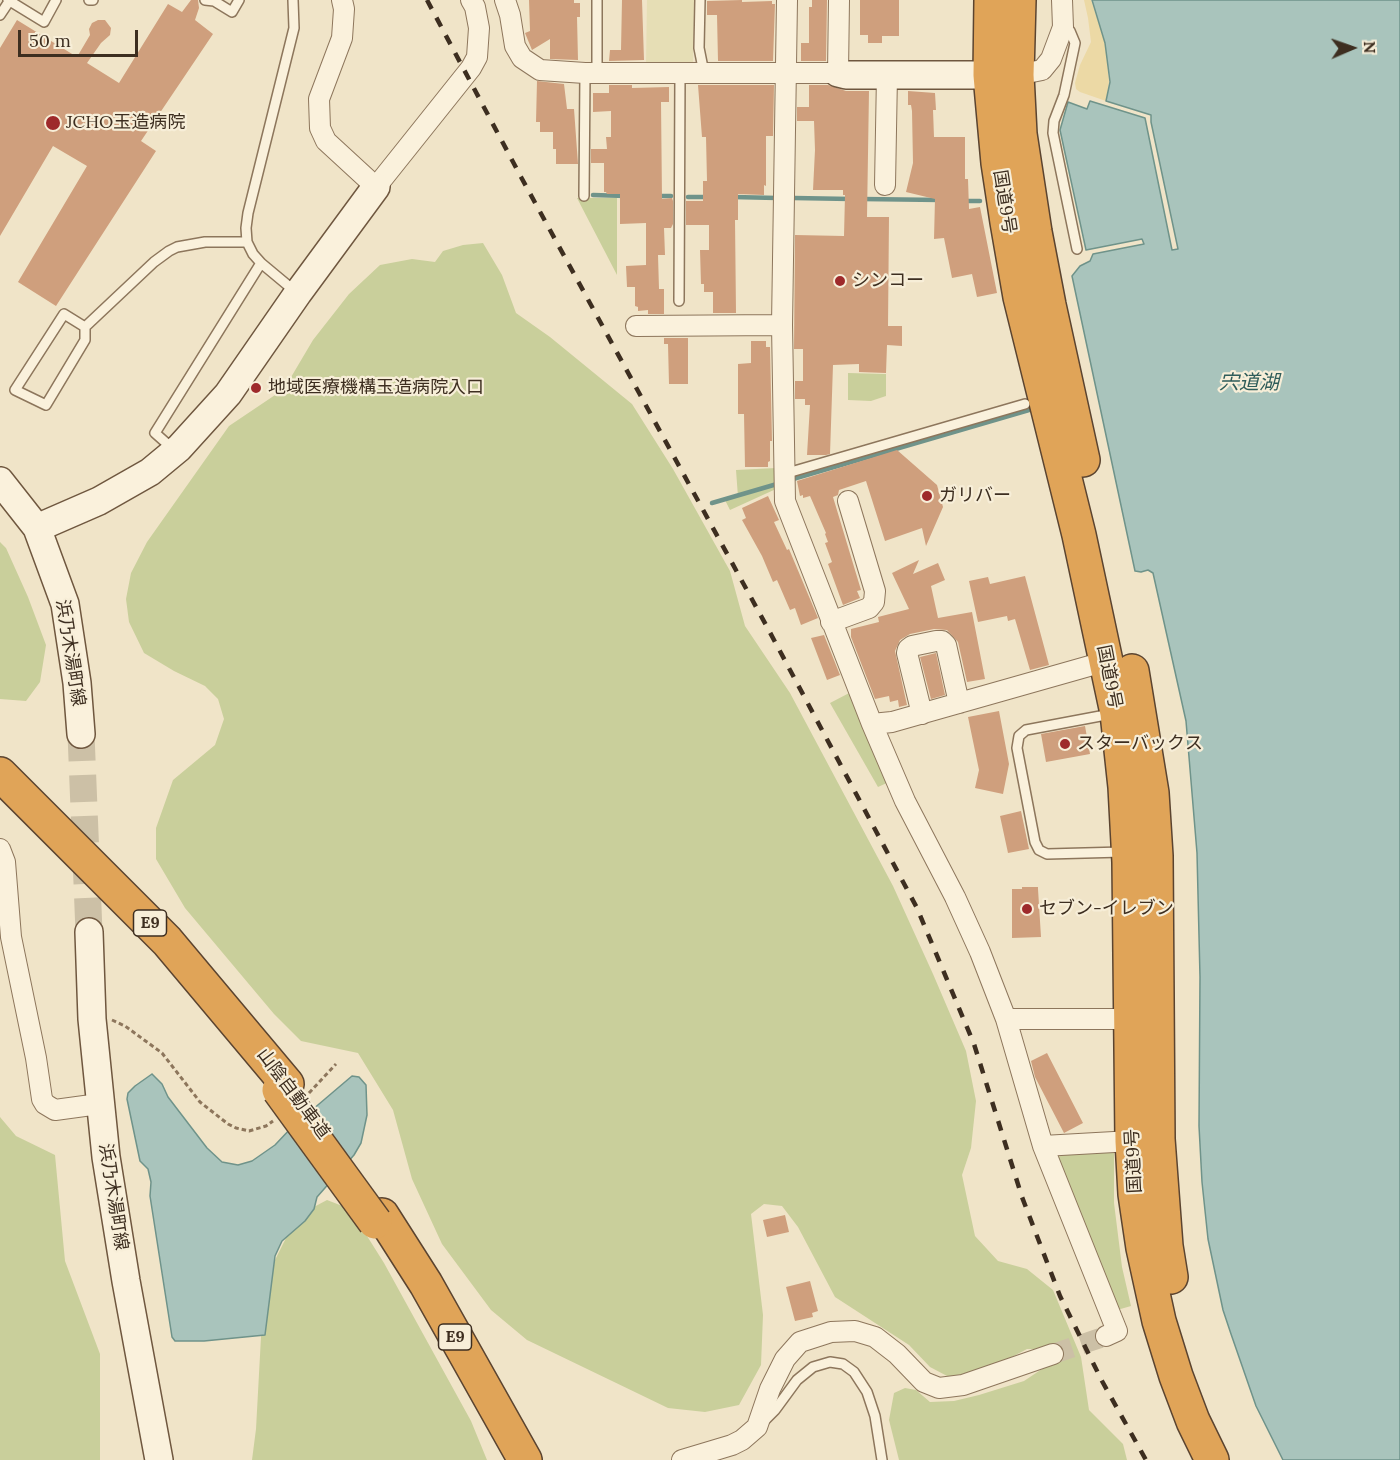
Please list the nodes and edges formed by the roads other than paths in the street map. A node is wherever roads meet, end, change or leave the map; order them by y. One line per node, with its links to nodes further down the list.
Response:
1 (9, 0): 2 (lane); 16 (lane)
2 (56, 0)
3 (205, 0): 4 (lane)
4 (239, 0)
5 (293, 0): 28 (lane)
6 (342, 0): 26 (street)
7 (471, 0): 26 (street)
8 (505, 0): 18 (street)
9 (597, 0): 18 (lane)
10 (700, 0): 20 (lane)
11 (787, 0): 21 (street)
12 (839, 0): 22 (street)
13 (992, 0): 24 (highway, 国道9号)
14 (1019, 0): 24 (highway, 国道9号)
15 (1062, 0): 17 (street)
16 (0, 15)
17 (1063, 27): 24 (street); 29 (lane)
18 (591, 73): 19 (street); 27 (lane)
19 (680, 73): 20 (street); 32 (lane)
20 (704, 73): 21 (street)
21 (786, 73): 22 (street); 33 (street)
22 (838, 73): 23 (main road)
23 (887, 75): 24 (main road); 25 (street)
24 (1004, 75): 43 (highway, 国道9号); 55 (highway, 国道9号)
25 (885, 185)
26 (376, 187): 31 (main road)
27 (584, 196)
28 (247, 242): 30 (lane); 35 (lane)
29 (1077, 249)
30 (261, 263): 31 (lane); 37 (lane)
31 (298, 293): 37 (main road)
32 (679, 301)
33 (782, 325): 34 (street); 38 (street)
34 (636, 326)
35 (85, 327): 35 (lane)
36 (1025, 404): 38 (lane)
37 (175, 452): 41 (main road)
38 (784, 474): 42 (street)
39 (0, 481): 41 (main road, 浜乃木湯町線)
40 (848, 501): 42 (street)
41 (37, 528): 48 (main road, 浜乃木湯町線)
42 (831, 622): 47 (street)
43 (1107, 661): 44 (street); 45 (highway, 国道9号)
44 (959, 703): 46 (street); 46 (street)
45 (1117, 713): 52 (highway, 国道9号); 52 (lane)
46 (922, 714): 47 (street)
47 (872, 724): 54 (street)
48 (81, 735)
49 (0, 774): 56 (highway, 山陰自動車道 / E9)
50 (0, 787): 56 (highway, 山陰自動車道 / E9)
51 (0, 849): 57 (street)
52 (1129, 852): 55 (highway, 国道9号)
53 (89, 932): 57 (main road, 浜乃木湯町線)
54 (1006, 1019): 55 (street); 59 (street)
55 (1145, 1019): 58 (highway, 国道9号); 70 (highway, 国道9号)
56 (287, 1097): 60 (highway, 山陰自動車道 / E9)
57 (99, 1104): 64 (main road, 浜乃木湯町線)
58 (1132, 1141): 59 (street); 69 (highway, 国道9号)
59 (1043, 1146): 61 (street)
60 (378, 1219): 65 (highway, 山陰自動車道 / E9); 66 (highway, 山陰自動車道 / E9)
61 (1106, 1336)
62 (1053, 1354): 63 (street)
63 (757, 1427): 67 (street); 68 (lane)
64 (159, 1460)
65 (514, 1460)
66 (525, 1460)
67 (682, 1460)
68 (882, 1460)
69 (1212, 1460)
70 (1236, 1460)

